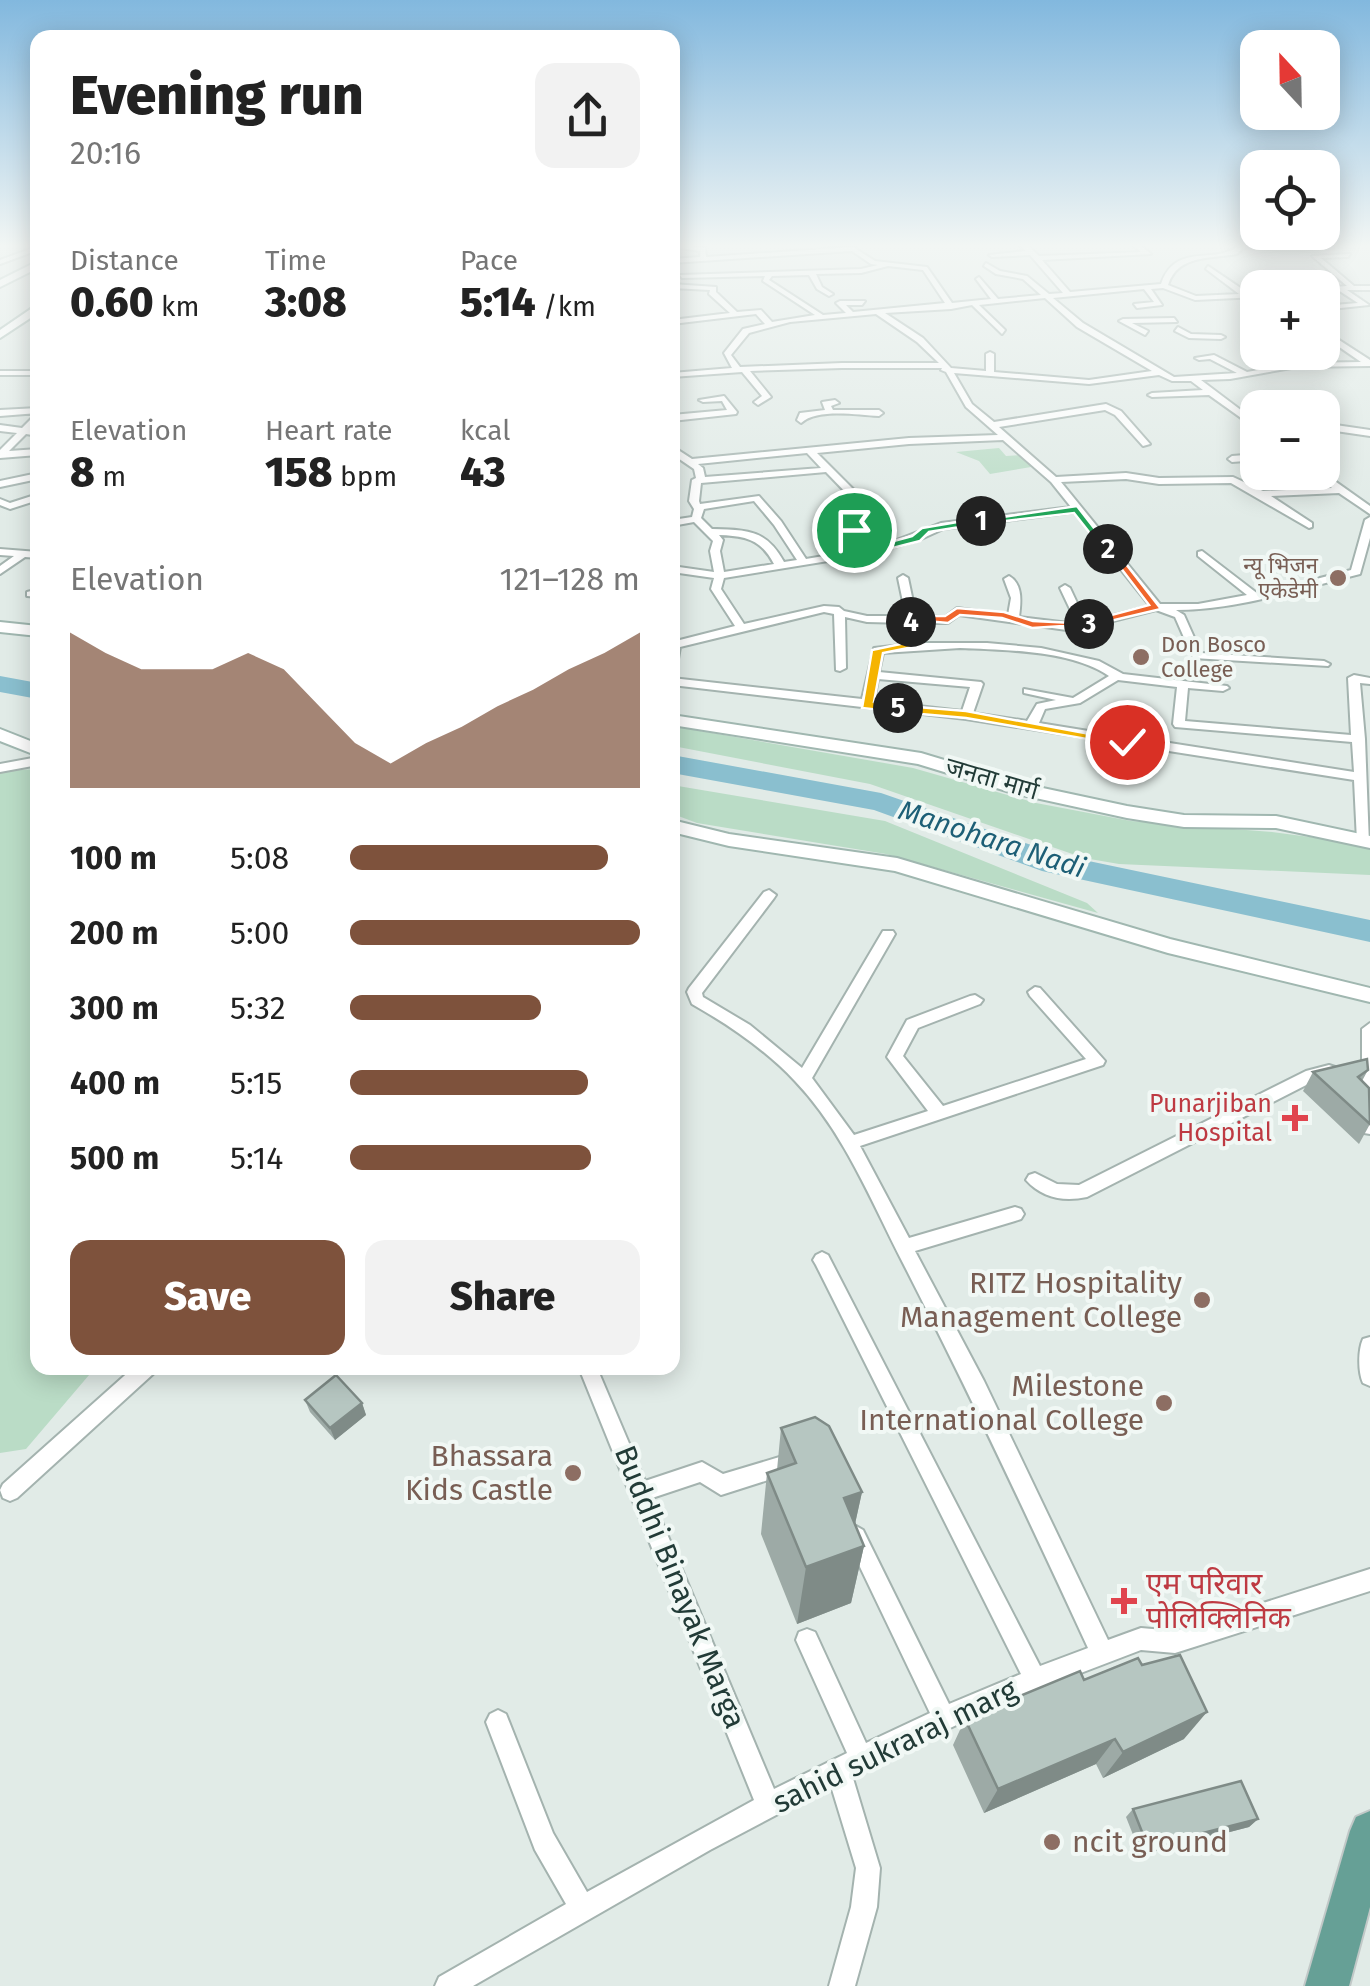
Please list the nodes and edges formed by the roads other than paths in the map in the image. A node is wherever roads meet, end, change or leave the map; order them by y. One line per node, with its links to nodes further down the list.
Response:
1 (741, 337): 8 (street)
2 (915, 337): 9 (street)
3 (1102, 337): 13 (street)
4 (1340, 343): 7 (street)
5 (990, 354): 16 (street)
6 (1199, 358): 17 (street)
7 (1370, 364): 17 (street)
8 (736, 366): 10 (street); 15 (street)
9 (945, 368): 10 (street); 16 (street); 35 (street)
10 (746, 371): 23 (street)
11 (0, 372): 12 (street)
12 (11, 372): 14 (street); 19 (street)
13 (1162, 372): 16 (street); 18 (street)
14 (30, 373)
15 (680, 374)
16 (990, 374)
17 (1245, 374): 18 (street)
18 (1195, 380): 20 (street)
19 (0, 382)
20 (1210, 392): 21 (street); 25 (street)
21 (1152, 396)
22 (702, 400): 31 (street)
23 (758, 402)
24 (1073, 411): 34 (street); 35 (street); 42 (street)
25 (1233, 411): 26 (street); 30 (street)
26 (1240, 412)
27 (0, 413): 28 (street)
28 (30, 413)
29 (880, 413): 32 (street)
30 (1240, 416)
31 (680, 417)
32 (800, 420)
33 (30, 421): 38 (street)
34 (1090, 423)
35 (992, 424): 41 (street)
36 (0, 428): 38 (street)
37 (1340, 429): 40 (street)
38 (20, 432): 39 (street); 44 (street)
39 (30, 433)
40 (1370, 433)
41 (1006, 437): 43 (street); 56 (street)
42 (1146, 444)
43 (880, 446): 46 (street); 48 (street)
44 (2, 452): 45 (street)
45 (30, 452)
46 (811, 453): 51 (street); 52 (street)
47 (680, 454): 51 (street)
48 (883, 457)
49 (1240, 458): 50 (street)
50 (1232, 459)
51 (692, 462): 55 (street)
52 (824, 470): 55 (street); 63 (street)
53 (30, 478): 54 (street)
54 (23, 479): 57 (street); 58 (street)
55 (702, 480): 66 (street)
56 (1054, 480): 60 (street); 64 (street)
57 (0, 484)
58 (30, 486)
59 (1338, 490): 60 (street); 65 (street)
60 (1261, 494): 69 (street)
61 (30, 497): 62 (street)
62 (0, 502)
63 (861, 502): 71 (street); 73 (street)
64 (1077, 510): 71 (street); 85 (street)
65 (1370, 511)
66 (697, 513): 67 (street); 70 (street); 76 (street)
67 (680, 520)
68 (1370, 520): 84 (street)
69 (1309, 525)
70 (708, 532): 77 (street); 80 (street)
71 (891, 546): 73 (street)
72 (0, 552): 74 (street)
73 (865, 552): 76 (street)
74 (29, 554): 79 (street)
75 (1202, 554): 84 (street)
76 (801, 560): 77 (street)
77 (780, 565): 80 (street)
78 (680, 570): 80 (street)
79 (0, 571)
80 (720, 576): 91 (street)
81 (902, 578): 87 (street)
82 (1009, 580): 88 (street)
83 (1066, 588): 89 (street)
84 (1256, 597): 85 (street)
85 (1157, 607): 89 (street); 95 (street)
86 (839, 610): 87 (street); 91 (street); 96 (street)
87 (909, 616): 88 (street); 94 (street)
88 (1013, 619): 89 (street)
89 (1083, 626)
90 (0, 627): 92 (main road)
91 (741, 628): 93 (street)
92 (30, 630)
93 (680, 644)
94 (917, 645): 97 (street); 98 (street)
95 (1324, 664)
96 (840, 668)
97 (874, 675): 105 (street); 107 (street)
98 (1116, 676): 101 (street); 104 (street)
99 (1370, 681): 111 (street)
100 (680, 682): 105 (street)
101 (1182, 683): 102 (street); 111 (street)
102 (1223, 688)
103 (1028, 690): 104 (street)
104 (1076, 701): 109 (street)
105 (867, 705): 107 (street)
106 (1121, 712): 112 (street)
107 (966, 714): 109 (street)
108 (680, 721): 118 (main road, जनता मार्ग)
109 (1031, 726): 112 (street)
110 (0, 734): 113 (main road)
111 (1360, 739): 116 (street)
112 (1119, 742): 116 (street)
113 (30, 747)
114 (30, 762): 115 (street)
115 (0, 768)
116 (1360, 777): 118 (street)
117 (680, 828): 122 (main road)
118 (1367, 841)
119 (768, 895): 126 (street)
120 (888, 934): 126 (street)
121 (1035, 992): 127 (street)
122 (1367, 995)
123 (975, 1000): 127 (street)
124 (1370, 1028): 125 (street)
125 (1367, 1067): 128 (street); 130 (street)
126 (805, 1077): 129 (street)
127 (940, 1114): 129 (street)
128 (1370, 1128)
129 (850, 1143): 132 (street)
130 (1035, 1180)
131 (1016, 1214): 132 (street)
132 (907, 1246): 144 (street)
133 (822, 1260): 145 (street)
134 (1370, 1345): 137 (street)
135 (138, 1375): 139 (street)
136 (591, 1375): 140 (street, Buddhi Binayak Marga)
137 (1370, 1376)
138 (822, 1472): 140 (street)
139 (10, 1491)
140 (642, 1492): 150 (street, Buddhi Binayak Marga)
141 (846, 1514): 146 (street)
142 (1370, 1580): 144 (street, sahid sukraraj marg)
143 (807, 1640): 148 (street)
144 (1102, 1652): 145 (street, sahid sukraraj marg)
145 (1034, 1678): 146 (street, sahid sukraraj marg)
146 (944, 1716): 148 (street, sahid sukraraj marg)
147 (498, 1722): 152 (street)
148 (861, 1758): 149 (street, sahid sukraraj marg)
149 (839, 1772): 150 (street, sahid sukraraj marg); 154 (street)
150 (769, 1807): 152 (street, sahid sukraraj marg)
151 (1370, 1831): 155 (main road)
152 (582, 1908): 153 (street, sahid sukraraj marg)
153 (448, 1986)
154 (842, 1986)
155 (1327, 1986)

